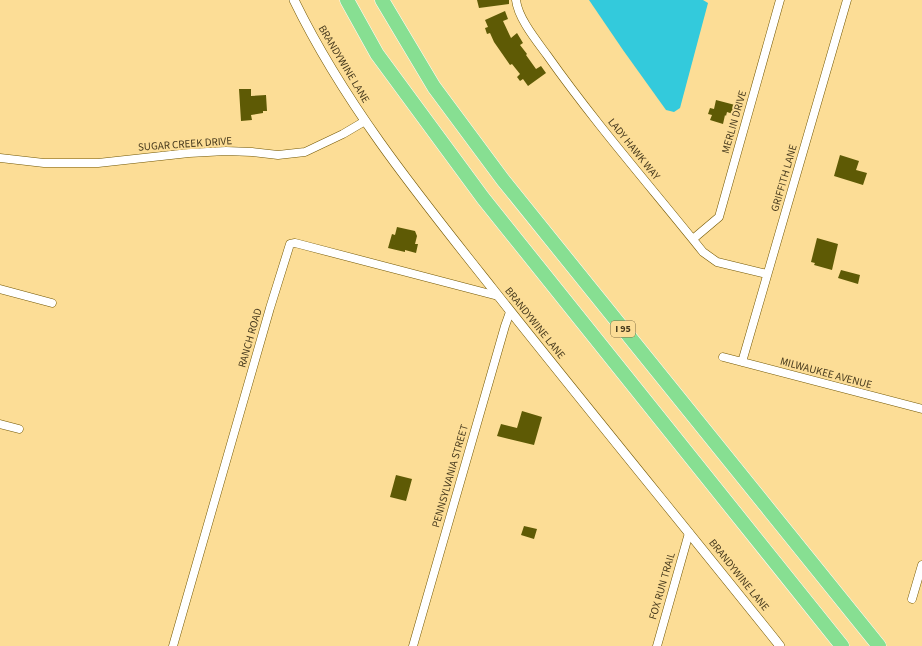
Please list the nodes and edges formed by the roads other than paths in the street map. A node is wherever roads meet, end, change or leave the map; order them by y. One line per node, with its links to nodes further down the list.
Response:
1 (294, 0): 7 (street, BRANDYWINE LANE)
2 (347, 0): 27 (highway, I 95)
3 (382, 0): 28 (highway, I 95)
4 (516, 0): 9 (street, LADY HAWK WAY)
5 (780, 0): 9 (street, MERLIN DRIVE)
6 (847, 0): 10 (street, GRIFFITH LANE)
7 (364, 121): 8 (street, SUGAR CREEK DRIVE); 12 (street, BRANDYWINE LANE)
8 (0, 158)
9 (693, 239): 10 (street, LADY HAWK WAY)
10 (767, 274): 16 (street, GRIFFITH LANE)
11 (0, 289): 13 (street)
12 (498, 296): 14 (street, BRANDYWINE LANE); 23 (street, RANCH ROAD)
13 (52, 303)
14 (510, 312): 20 (street, BRANDYWINE LANE); 24 (street, PENNSYLVANIA STREET)
15 (724, 358): 16 (street, MILWAUKEE AVENUE)
16 (742, 362): 17 (street, MILWAUKEE AVENUE)
17 (922, 409)
18 (0, 424): 19 (street)
19 (19, 429)
20 (689, 533): 25 (street, FOX RUN TRAIL); 26 (street, BRANDYWINE LANE)
21 (922, 565): 22 (street)
22 (912, 599)
23 (173, 646)
24 (412, 646)
25 (657, 646)
26 (780, 646)
27 (842, 646)
28 (879, 646)

